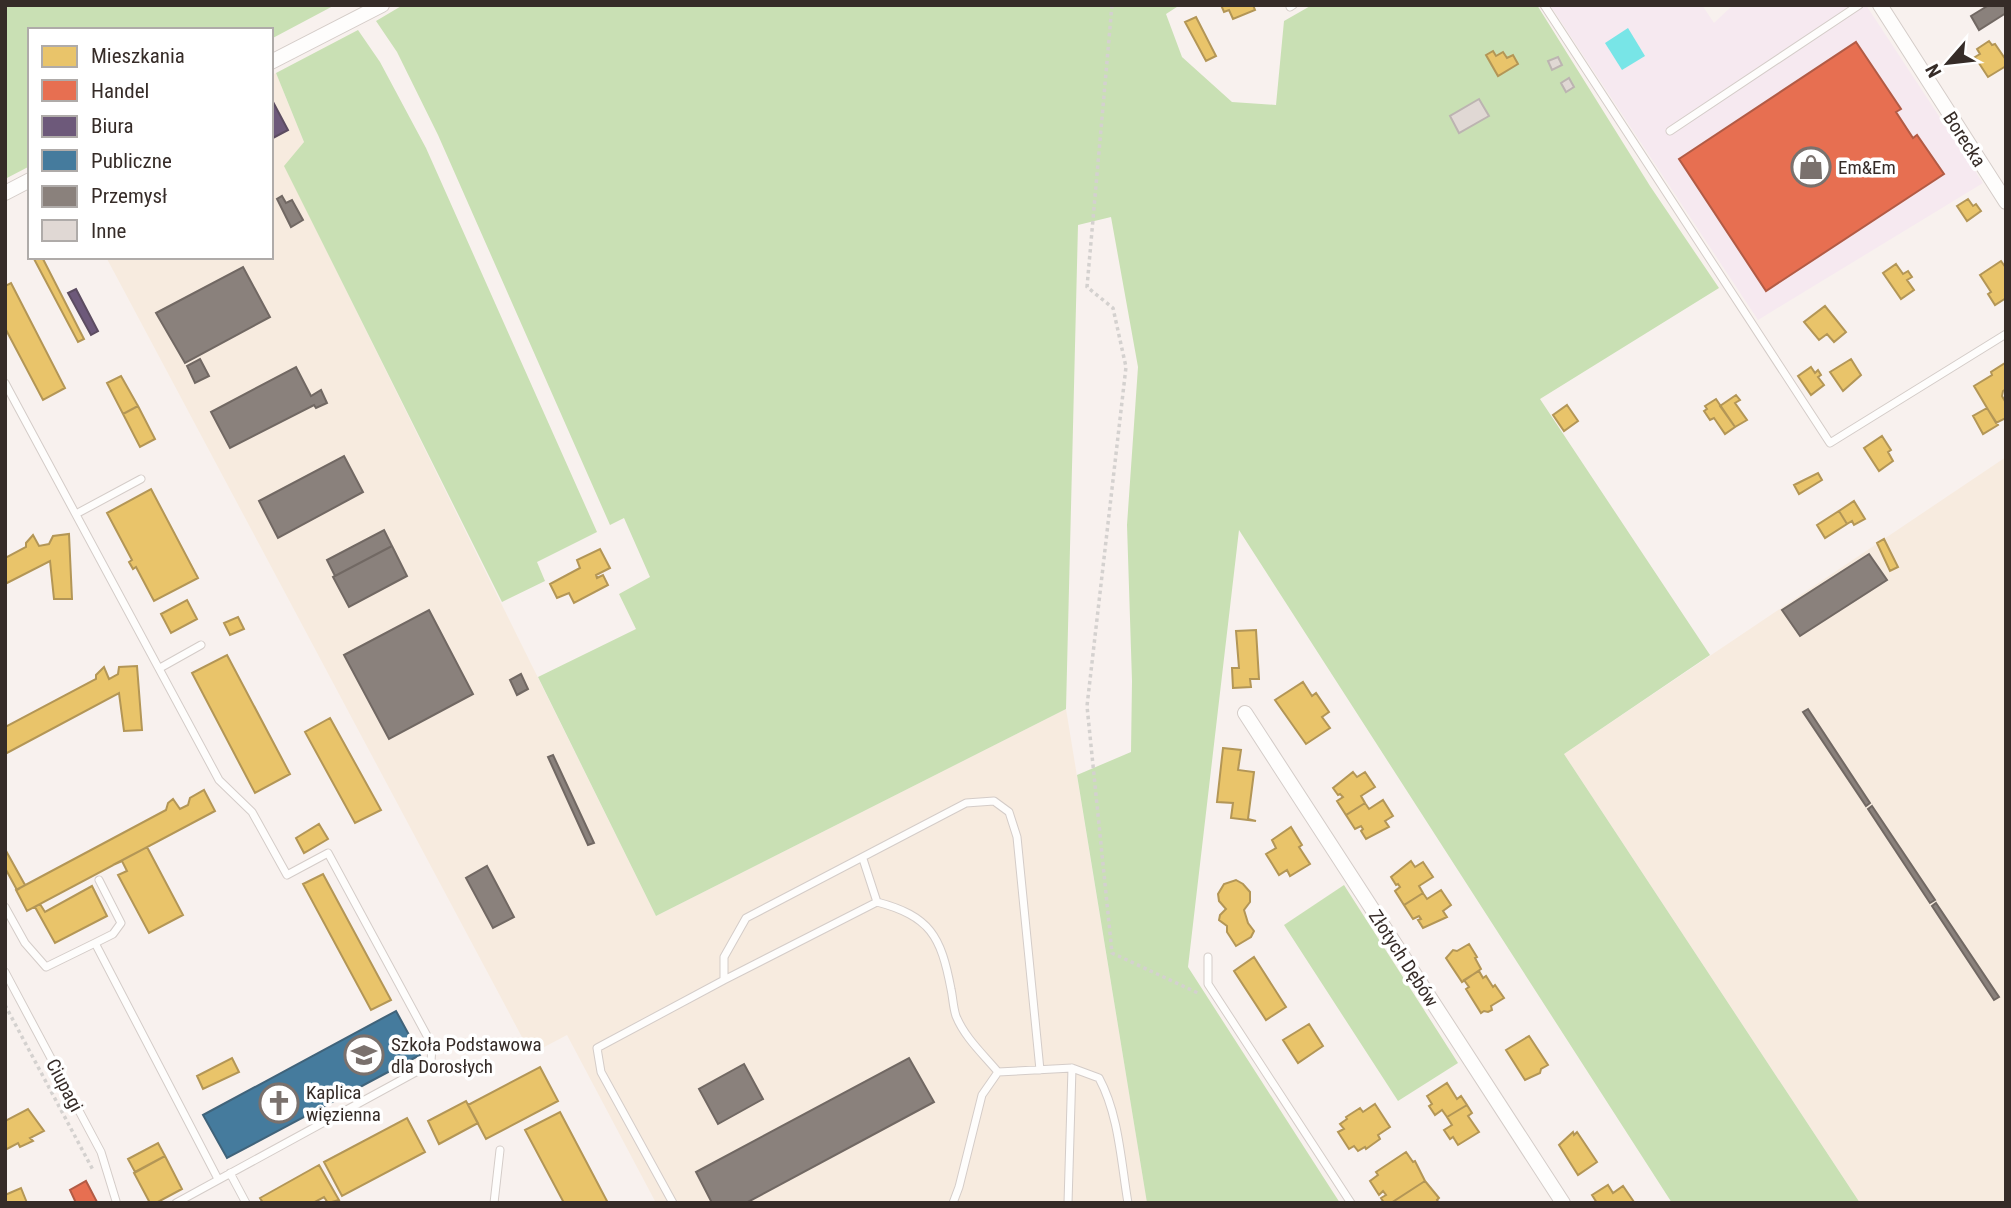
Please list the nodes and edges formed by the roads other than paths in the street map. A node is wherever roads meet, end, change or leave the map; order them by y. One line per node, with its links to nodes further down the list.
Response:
1 (382, 5): 5 (street)
2 (1544, 5): 11 (lane)
3 (1858, 5): 6 (lane)
4 (1880, 5): 8 (street, Borecka)
5 (273, 61)
6 (1670, 131)
7 (28, 181): 9 (street)
8 (2000, 181): 10 (street, Borecka)
9 (5, 193)
10 (2006, 202)
11 (2006, 334)
12 (5, 383): 14 (lane)
13 (141, 479): 14 (lane)
14 (76, 514): 16 (lane)
15 (201, 645): 16 (lane)
16 (160, 668): 30 (lane)
17 (1245, 713): 41 (street, Złotych Dębów)
18 (863, 859): 20 (lane); 25 (lane); 27 (lane)
19 (99, 880): 22 (lane)
20 (877, 902): 25 (lane); 28 (lane)
21 (5, 907): 22 (lane)
22 (95, 943): 31 (lane)
23 (1208, 957): 40 (lane)
24 (5, 972): 32 (lane, Ciupagi)
25 (724, 980): 36 (lane)
26 (1072, 1068): 27 (lane); 38 (lane); 39 (lane)
27 (1041, 1070): 28 (lane)
28 (998, 1072): 37 (lane)
29 (500, 1150): 35 (lane)
30 (230, 1173): 31 (lane); 34 (lane)
31 (218, 1179): 33 (lane)
32 (116, 1201)
33 (176, 1203)
34 (246, 1203)
35 (494, 1203)
36 (673, 1203)
37 (953, 1203)
38 (1068, 1203)
39 (1128, 1203)
40 (1351, 1203)
41 (1563, 1203)

